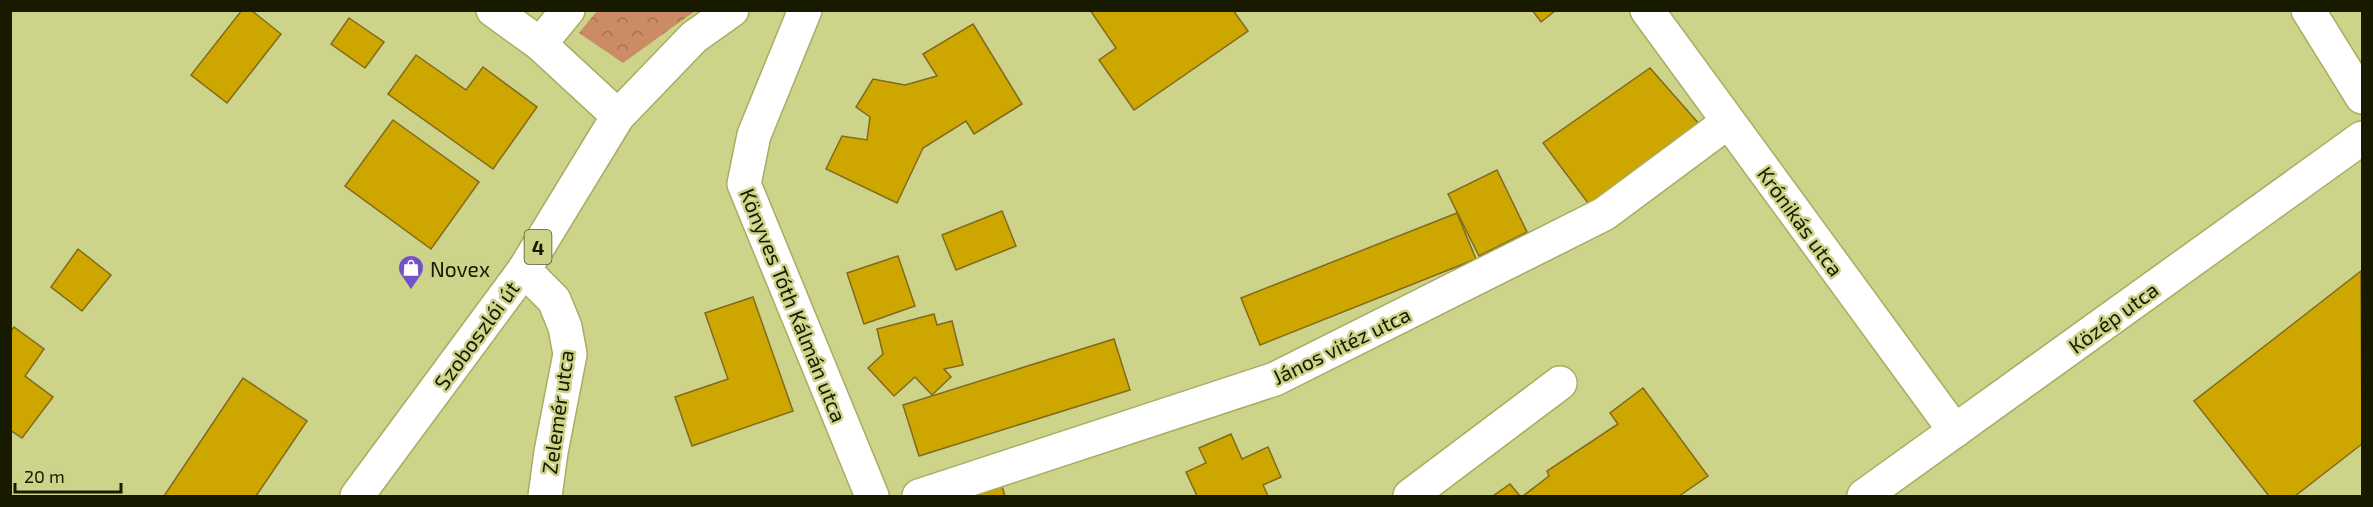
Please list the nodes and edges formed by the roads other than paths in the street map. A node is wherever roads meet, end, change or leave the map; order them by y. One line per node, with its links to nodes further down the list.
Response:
1 (493, 10): 7 (street)
2 (568, 10): 7 (street)
3 (732, 10): 9 (street, Szoboszlói út / 4)
4 (805, 10): 17 (street, Könyves Tóth Kálmán utca)
5 (1647, 10): 10 (street, Krónikás utca)
6 (2308, 10): 8 (street)
7 (540, 44): 9 (street)
8 (2362, 97)
9 (618, 116): 12 (street, Szoboszlói út / 4)
10 (1728, 122): 14 (street, Krónikás utca); 18 (street, János vitéz utca)
11 (2362, 138): 14 (street, Közép utca)
12 (524, 270): 15 (street, Szoboszlói út / 4); 16 (street, Zelemér utca)
13 (1560, 383): 19 (street)
14 (1954, 431): 20 (street, Közép utca)
15 (357, 496)
16 (545, 496)
17 (872, 496)
18 (919, 496)
19 (1410, 496)
20 (1864, 496)

